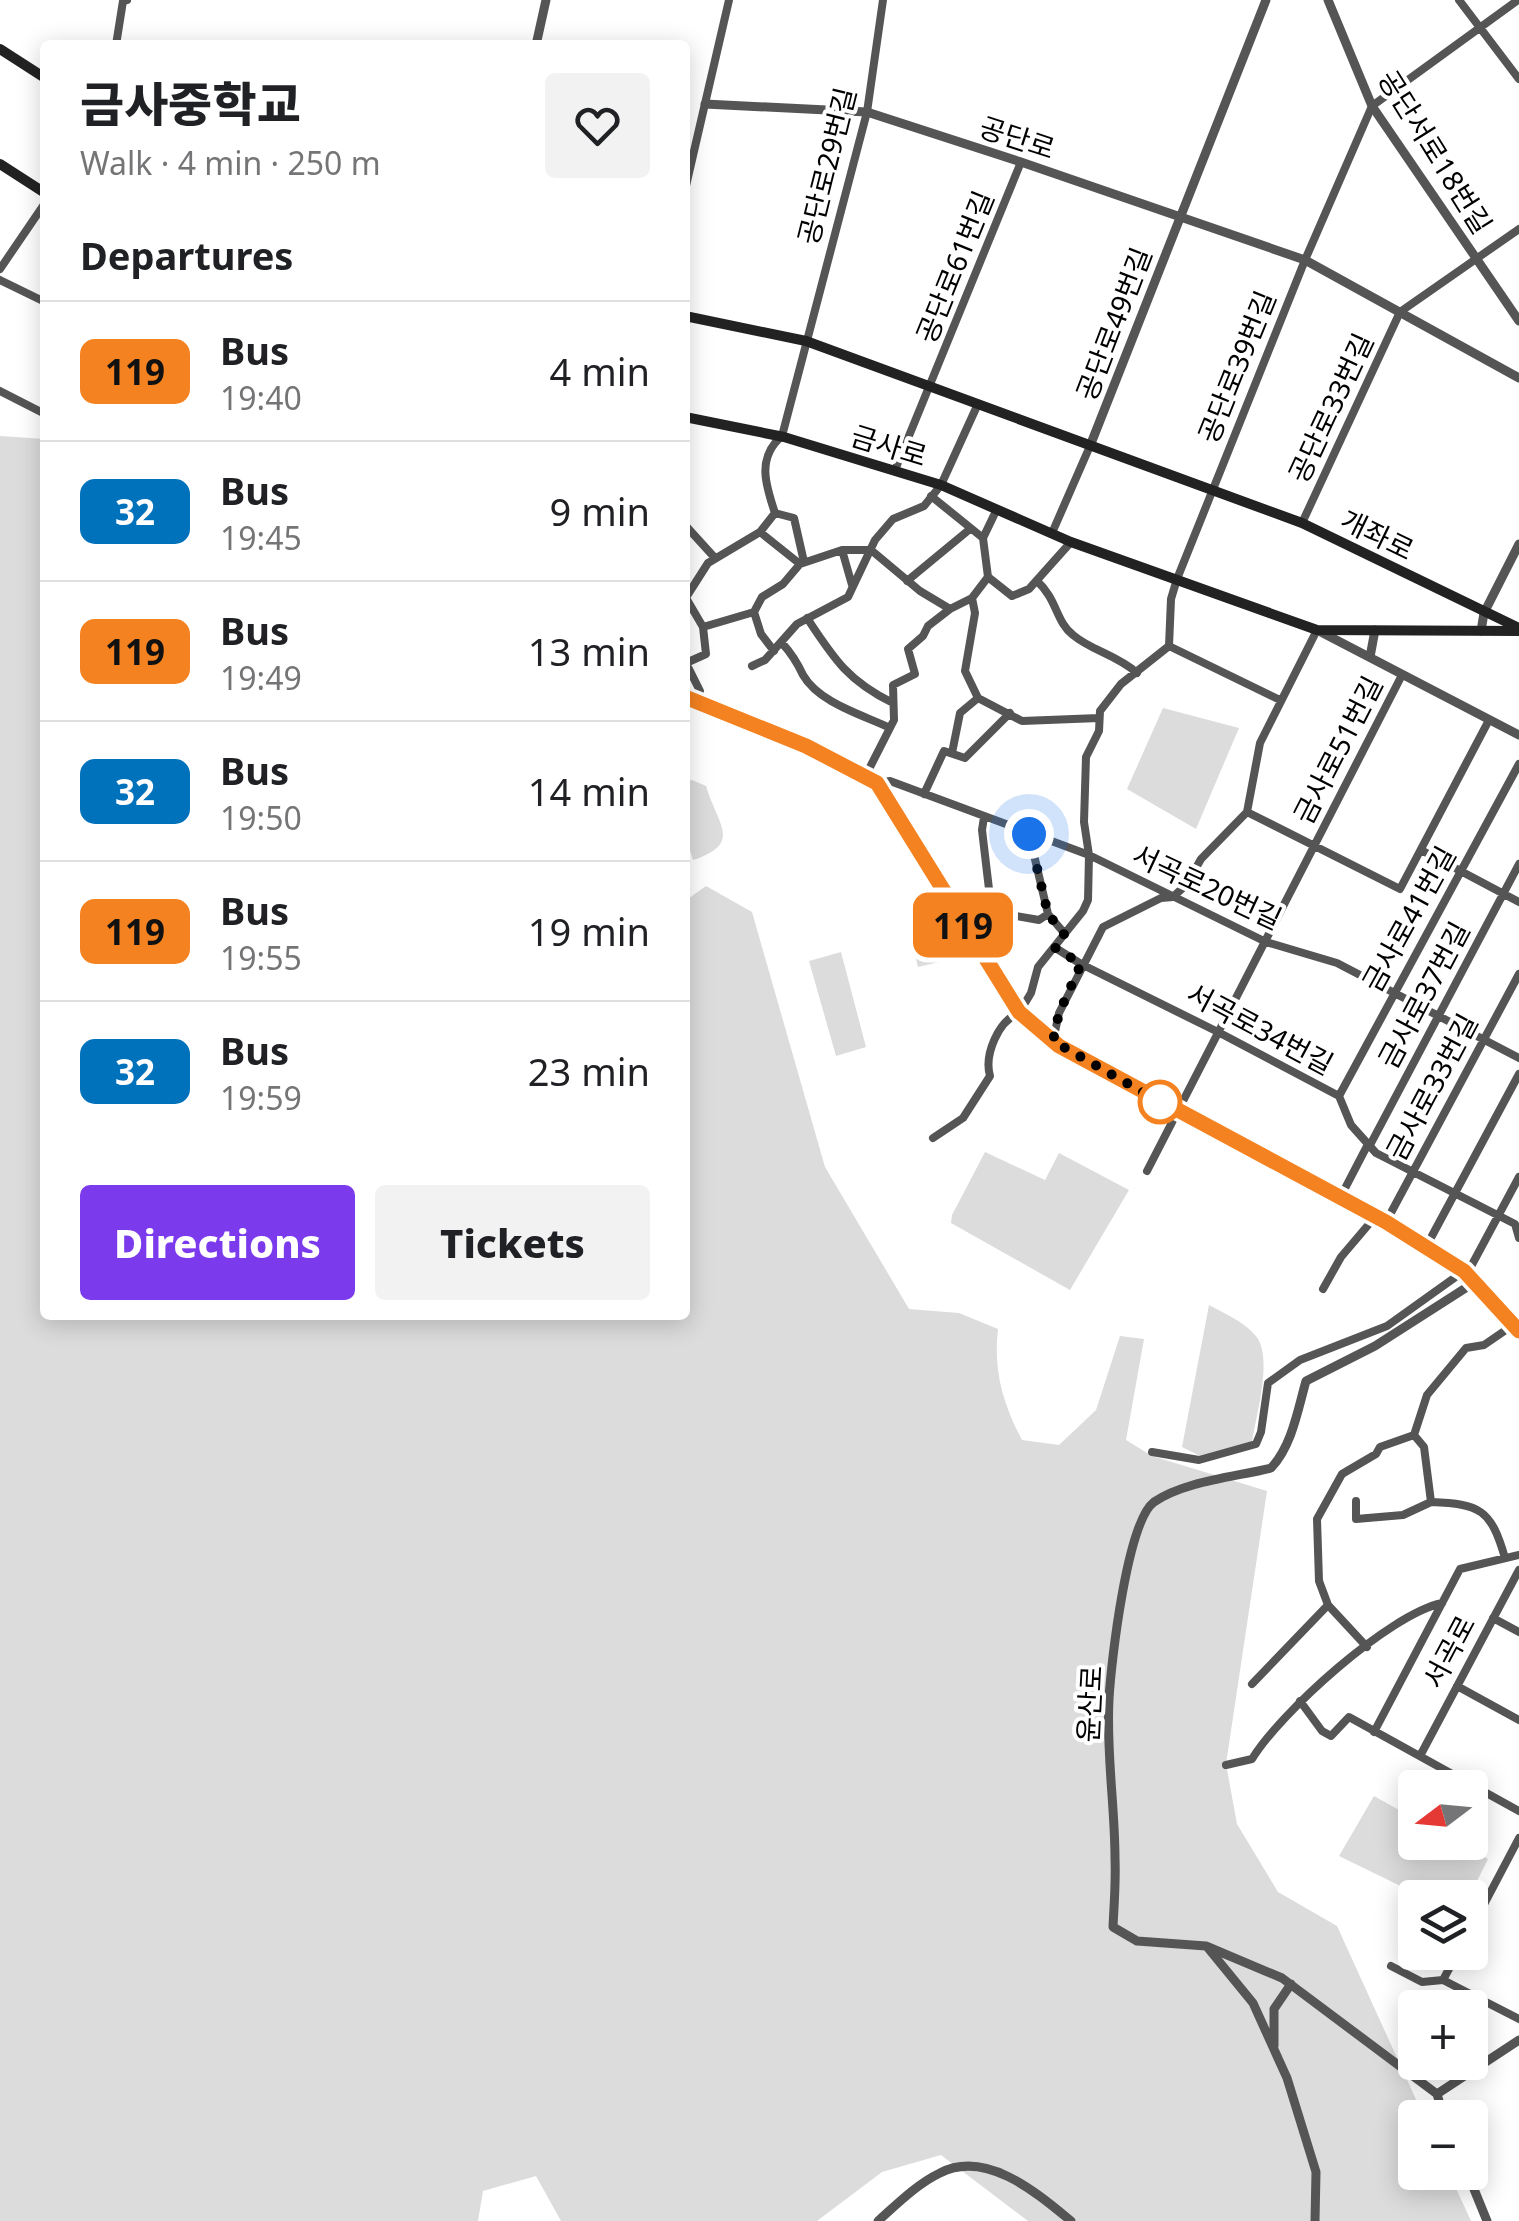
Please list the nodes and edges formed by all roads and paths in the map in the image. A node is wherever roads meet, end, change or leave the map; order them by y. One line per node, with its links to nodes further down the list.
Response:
1 (127, 0): 10 (street)
2 (546, 0): 11 (street)
3 (729, 0): 15 (street)
4 (883, 0): 17 (street, 공단로29번길)
5 (1266, 0): 23 (street, 공단로49번길)
6 (1328, 0): 16 (street, 공단서로18번길)
7 (1459, 0): 9 (street)
8 (1518, 0): 9 (street)
9 (1480, 28): 14 (street); 16 (street)
10 (117, 40)
11 (537, 40)
12 (0, 50): 13 (main road)
13 (40, 75)
14 (1519, 79)
15 (705, 104): 17 (street, 공단로); 20 (street)
16 (1372, 106): 25 (street, 공단서로18번길); 26 (street)
17 (866, 112): 18 (street, 공단로); 33 (street, 공단로29번길)
18 (1021, 162): 23 (street, 공단로); 35 (street, 공단로61번길)
19 (0, 164): 21 (main road)
20 (690, 168)
21 (40, 190)
22 (40, 210): 27 (street)
23 (1180, 218): 26 (street, 공단로); 41 (street, 공단로49번길)
24 (1519, 229): 25 (street)
25 (1476, 258): 30 (street); 32 (street, 공단서로18번길)
26 (1305, 260): 30 (street, 공단로); 44 (street, 공단로39번길)
27 (0, 269)
28 (0, 280): 29 (street)
29 (40, 300)
30 (1400, 312): 34 (street, 공단로); 48 (street, 공단로33번길)
31 (690, 317): 33 (main road, 개좌로)
32 (1519, 321)
33 (806, 341): 35 (main road, 개좌로); 40 (street)
34 (1519, 378)
35 (930, 388): 37 (main road, 개좌로); 42 (street)
36 (0, 391): 38 (street)
37 (977, 406): 41 (main road, 개좌로); 43 (street)
38 (40, 411)
39 (690, 418): 40 (main road, 금사로)
40 (782, 436): 42 (main road, 금사로); 47 (street)
41 (1090, 446): 44 (main road, 개좌로); 52 (street)
42 (894, 470): 43 (main road, 금사로)
43 (940, 485): 45 (street); 46 (main road, 금사로)
44 (1211, 491): 48 (main road, 개좌로); 61 (street)
45 (931, 496): 49 (street); 57 (street)
46 (996, 512): 52 (main road, 금사로); 53 (street)
47 (775, 514): 51 (street); 59 (street)
48 (1302, 523): 70 (main road, 개좌로)
49 (970, 529): 53 (street); 62 (street)
50 (690, 531): 58 (street)
51 (760, 532): 58 (street); 59 (street)
52 (1052, 534): 54 (main road, 금사로)
53 (984, 538): 60 (street)
54 (1071, 542): 61 (main road, 금사로); 63 (street)
55 (1519, 544): 70 (street)
56 (842, 550): 57 (street); 59 (street); 64 (street)
57 (871, 550): 62 (street); 64 (street)
58 (715, 558): 65 (street)
59 (802, 563): 69 (street)
60 (988, 577): 63 (street); 66 (street)
61 (1177, 579): 73 (main road, 금사로); 78 (street)
62 (908, 581): 68 (street)
63 (1037, 582): 84 (street)
64 (852, 585): 71 (street)
65 (690, 590)
66 (972, 598): 68 (street); 86 (street)
67 (690, 605): 72 (street)
68 (950, 609): 90 (street)
69 (754, 612): 72 (street); 79 (street)
70 (1484, 613): 75 (main road, 개좌로); 76 (street)
71 (807, 618): 77 (street); 90 (street)
72 (703, 627): 81 (street)
73 (1317, 630): 74 (main road, 금사로); 80 (street, 금사로); 88 (street)
74 (1375, 630): 76 (main road, 금사로); 80 (street)
75 (1519, 630): 76 (main road, 금사로)
76 (1482, 632)
77 (782, 642): 79 (street); 94 (street)
78 (1169, 646): 84 (street); 88 (street)
79 (774, 651): 82 (street)
80 (1370, 657): 85 (street, 금사로)
81 (690, 661)
82 (752, 666)
83 (690, 671): 89 (street)
84 (1137, 673): 92 (street)
85 (1402, 675): 93 (street, 금사로); 104 (street, 금사로51번길)
86 (978, 698): 91 (street); 96 (street)
87 (690, 699): 89 (street)
88 (1280, 700): 101 (street)
89 (696, 702): 98 (street)
90 (894, 703): 94 (street)
91 (1010, 713): 92 (street); 96 (street)
92 (1100, 718): 106 (street)
93 (1489, 720): 95 (street, 금사로); 105 (street)
94 (890, 728): 98 (street)
95 (1519, 735)
96 (948, 752): 100 (street)
97 (1519, 764): 108 (street, 금사로41번길)
98 (866, 775): 99 (street)
99 (877, 783): 100 (street, 서곡로20번길); 117 (street)
100 (924, 794): 102 (street, 서곡로20번길)
101 (1247, 812): 104 (street, 금사로51번길); 110 (street)
102 (984, 817): 103 (street, 서곡로20번길); 112 (street)
103 (1029, 834): 106 (street, 서곡로20번길); 113 (street)
104 (1314, 846): 105 (street); 115 (street, 금사로51번길)
105 (1421, 850): 108 (street)
106 (1089, 856): 110 (street, 서곡로20번길); 114 (street)
107 (1519, 864): 109 (street, 금사로37번길)
108 (1461, 871): 109 (street); 120 (street, 금사로41번길)
109 (1503, 894): 111 (street); 122 (street, 금사로37번길)
110 (1173, 897): 115 (street, 서곡로20번길); 118 (street)
111 (1519, 902)
112 (1004, 914): 113 (street); 117 (street)
113 (1048, 914): 114 (street)
114 (1064, 934): 116 (street)
115 (1266, 942): 120 (street, 서곡로20번길); 123 (street, 금사로51번길)
116 (1054, 947): 118 (street, 서곡로34번길); 121 (street)
117 (986, 962): 121 (street)
118 (1081, 964): 123 (street, 서곡로34번길); 125 (street)
119 (1519, 974): 124 (street, 금사로33번길)
120 (1394, 993): 122 (street, 서곡로20번길); 128 (street, 금사로41번길)
121 (1019, 1012): 125 (street); 130 (street)
122 (1438, 1016): 124 (street, 서곡로20번길); 131 (street, 금사로37번길)
123 (1218, 1032): 128 (street, 서곡로34번길); 129 (street, 금사로51번길)
124 (1484, 1040): 126 (street, 서곡로20번길); 133 (street, 금사로33번길)
125 (1053, 1041): 129 (street)
126 (1519, 1058)
127 (1519, 1074): 135 (street)
128 (1339, 1096): 131 (street, 서곡로34번길)
129 (1178, 1112): 132 (street, 금사로51번길); 136 (street)
130 (933, 1138)
131 (1368, 1146): 133 (street, 서곡로34번길); 136 (street, 금사로37번길)
132 (1147, 1171)
133 (1412, 1172): 135 (street, 서곡로34번길); 139 (street, 금사로33번길)
134 (1519, 1177): 138 (street)
135 (1454, 1194): 138 (street, 서곡로34번길); 141 (street)
136 (1340, 1198): 137 (street)
137 (1375, 1216): 139 (street); 143 (street)
138 (1498, 1216): 140 (street, 서곡로34번길); 142 (street)
139 (1386, 1222): 141 (street)
140 (1519, 1238)
141 (1426, 1247): 142 (street)
142 (1468, 1276): 144 (street); 146 (street); 167 (street, 윤산로)
143 (1322, 1289)
144 (1517, 1325): 145 (street)
145 (1414, 1435): 148 (street); 153 (street)
146 (1152, 1452)
147 (1356, 1500): 148 (street)
148 (1431, 1502): 150 (street)
149 (1519, 1556): 150 (street)
150 (1505, 1558): 152 (street)
151 (1519, 1570): 154 (street, 서곡로)
152 (1442, 1603): 156 (street); 161 (street)
153 (1328, 1606): 156 (street); 157 (street)
154 (1493, 1618): 155 (street); 158 (street, 서곡로)
155 (1519, 1632)
156 (1367, 1647): 159 (street)
157 (1252, 1684)
158 (1457, 1686): 160 (street); 162 (street, 서곡로)
159 (1300, 1701): 161 (street); 163 (street)
160 (1519, 1720)
161 (1374, 1732): 162 (street)
162 (1420, 1756): 164 (street)
163 (1226, 1764)
164 (1519, 1811)
165 (1519, 1838): 166 (street)
166 (1488, 1897)
167 (1206, 1946): 171 (street); 174 (street)
168 (1391, 1966): 170 (street)
169 (1448, 1970): 170 (street)
170 (1443, 1980): 172 (street)
171 (1291, 1984): 174 (street); 175 (street)
172 (1519, 2019)
173 (1519, 2040): 175 (street)
174 (1274, 2050): 180 (street)
175 (1437, 2094): 176 (street)
176 (1439, 2100)
177 (1474, 2190): 181 (street)
178 (878, 2221): 179 (street)
179 (1071, 2221)
180 (1315, 2221)
181 (1487, 2221)

